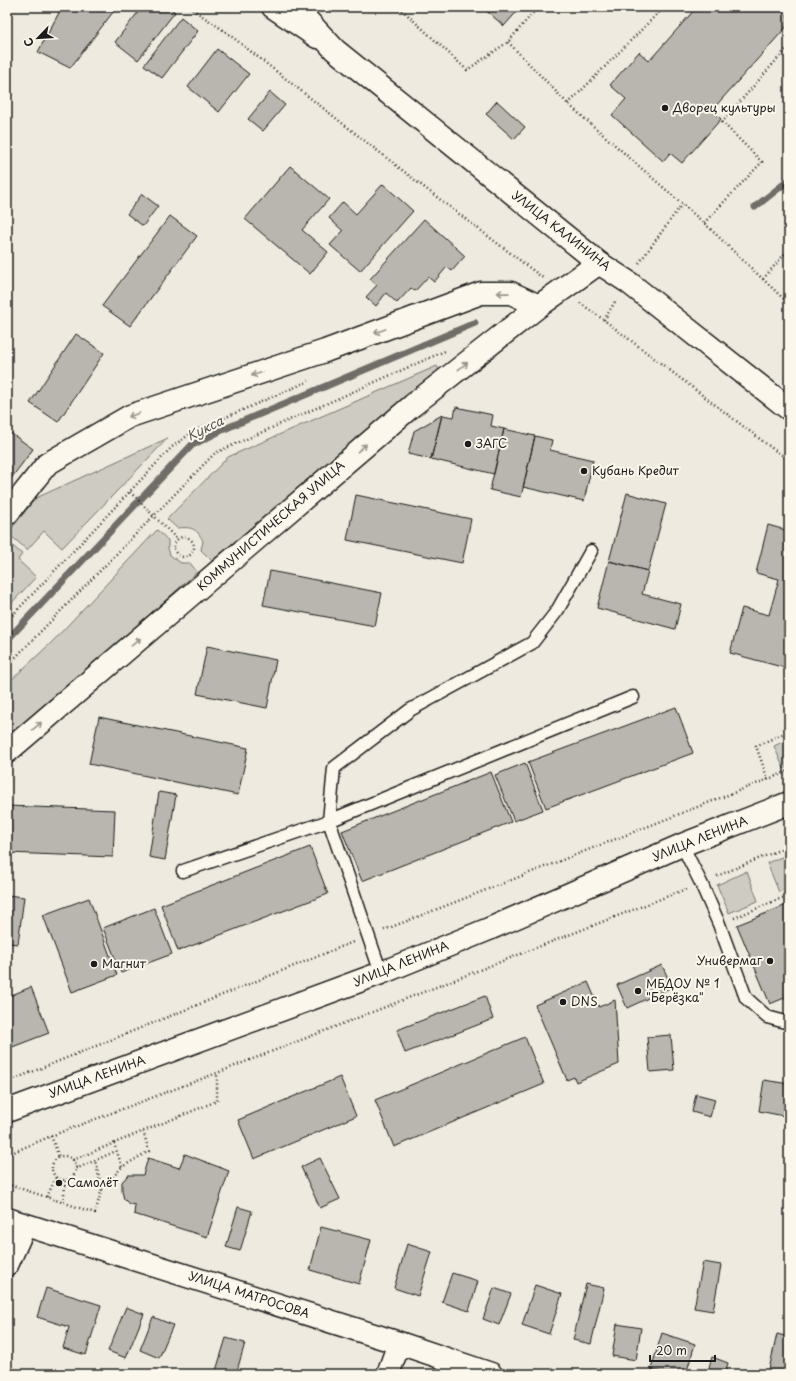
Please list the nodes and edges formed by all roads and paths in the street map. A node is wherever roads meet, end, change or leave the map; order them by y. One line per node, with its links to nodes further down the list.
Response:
1 (189, 7): 17 (path)
2 (273, 7): 9 (street, УЛИЦА КАЛИНИНА)
3 (295, 7): 9 (street, УЛИЦА КАЛИНИНА)
4 (399, 7): 7 (path)
5 (538, 7): 7 (path)
6 (664, 7): 10 (path)
7 (508, 42): 10 (path)
8 (789, 46): 12 (path)
9 (335, 50): 14 (street, УЛИЦА КАЛИНИНА)
10 (568, 104): 11 (path)
11 (682, 204): 12 (path); 16 (path)
12 (704, 223): 15 (path)
13 (789, 249): 15 (path)
14 (599, 263): 16 (street, УЛИЦА КАЛИНИНА); 17 (street, КОММУНИСТИЧЕСКАЯ УЛИЦА)
15 (763, 278): 18 (path)
16 (628, 282): 20 (path); 23 (street, УЛИЦА КАЛИНИНА)
17 (560, 290): 19 (street, КОММУНИСТИЧЕСКАЯ УЛИЦА); 20 (path)
18 (789, 304)
19 (539, 306): 26 (street, one-way to 26); 34 (street, КОММУНИСТИЧЕСКАЯ УЛИЦА, one-way to 19)
20 (604, 320): 24 (path)
21 (446, 350): 27 (path)
22 (311, 380): 25 (path)
23 (789, 409)
24 (789, 460)
25 (130, 492): 27 (path); 30 (path)
26 (7, 514)
27 (154, 515): 28 (path); 31 (path)
28 (177, 539): 28 (path)
29 (591, 551): 38 (lane)
30 (7, 621)
31 (7, 666)
32 (632, 697): 38 (lane)
33 (789, 731): 36 (path)
34 (7, 752)
35 (789, 771): 36 (path)
36 (768, 780): 45 (path)
37 (789, 803): 39 (street, УЛИЦА ЛЕНИНА)
38 (329, 821): 41 (lane); 45 (lane)
39 (682, 845): 42 (lane); 46 (street, УЛИЦА ЛЕНИНА)
40 (789, 846): 42 (path)
41 (183, 871)
42 (701, 883): 44 (lane); 48 (path)
43 (789, 895): 44 (path)
44 (719, 924): 47 (lane)
45 (368, 936): 46 (lane); 49 (path)
46 (381, 973): 50 (street, УЛИЦА ЛЕНИНА)
47 (789, 1023)
48 (217, 1073): 51 (path); 52 (path)
49 (7, 1082)
50 (7, 1111)
51 (143, 1131): 53 (path); 59 (path)
52 (51, 1136): 55 (path); 56 (path)
53 (114, 1143): 54 (path); 57 (path)
54 (116, 1151): 58 (path); 59 (path)
55 (7, 1155)
56 (59, 1157): 57 (path); 61 (path)
57 (73, 1160): 60 (path)
58 (95, 1161): 60 (path); 64 (path)
59 (122, 1168): 64 (path)
60 (76, 1169): 62 (path)
61 (56, 1177): 62 (path); 65 (path)
62 (66, 1180): 66 (path)
63 (7, 1184): 65 (path)
64 (102, 1189): 66 (path)
65 (47, 1197): 66 (path)
66 (63, 1202)
67 (16, 1222): 68 (street); 69 (street, УЛИЦА МАТРОСОВА)
68 (7, 1265)
69 (399, 1342): 70 (street); 71 (street, УЛИЦА МАТРОСОВА)
70 (388, 1374)
71 (491, 1374)

